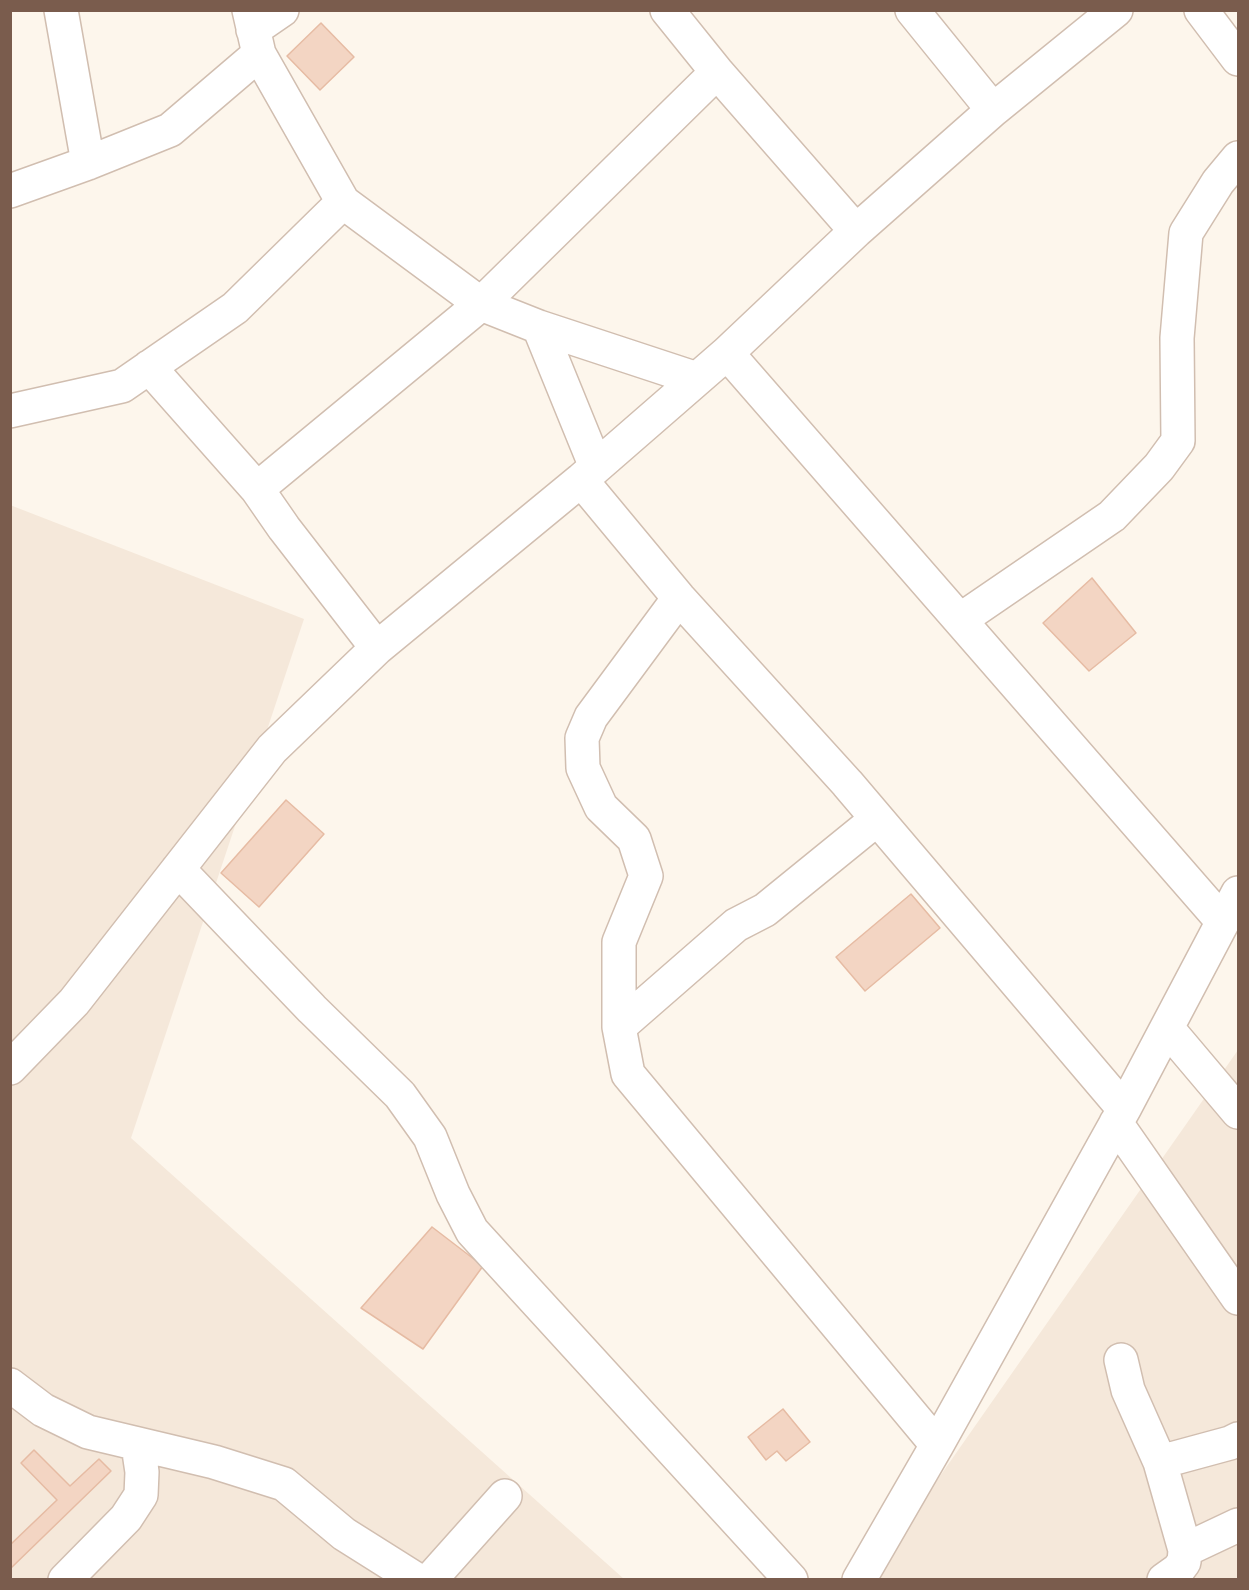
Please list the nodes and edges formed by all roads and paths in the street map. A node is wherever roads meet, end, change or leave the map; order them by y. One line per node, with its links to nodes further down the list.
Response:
1 (61, 10): 12 (street)
2 (282, 10): 7 (street)
3 (667, 10): 9 (street)
4 (912, 10): 10 (street)
5 (1116, 10): 10 (street)
6 (1200, 10): 8 (street)
7 (254, 32): 12 (street); 14 (street)
8 (1239, 59)
9 (717, 72): 15 (street); 16 (street)
10 (993, 110): 15 (street)
11 (1239, 159): 25 (street)
12 (88, 163): 13 (street)
13 (10, 191)
14 (343, 202): 16 (street); 19 (street)
15 (856, 231): 18 (street)
16 (481, 304): 17 (street); 23 (street)
17 (539, 327): 20 (street); 22 (street)
18 (727, 353): 20 (street); 25 (street)
19 (149, 367): 21 (street); 23 (street)
20 (697, 379): 22 (street)
21 (10, 411)
22 (589, 473): 24 (street); 26 (street)
23 (257, 489): 26 (street)
24 (679, 598): 27 (street); 31 (street)
25 (960, 620): 30 (street)
26 (377, 648): 28 (street)
27 (878, 819): 31 (street); 35 (street)
28 (178, 868): 33 (street); 49 (street)
29 (1239, 893): 30 (street)
30 (1223, 922): 32 (street)
31 (619, 1027): 41 (street)
32 (1167, 1028): 34 (street); 35 (street)
33 (10, 1068)
34 (1239, 1112)
35 (1120, 1116): 36 (street); 41 (street)
36 (1239, 1298)
37 (1121, 1360): 42 (street)
38 (10, 1385): 40 (street)
39 (1239, 1439): 42 (street)
40 (138, 1445): 46 (street); 47 (street)
41 (937, 1445): 50 (street)
42 (1160, 1462): 45 (street)
43 (505, 1496): 48 (street)
44 (1239, 1525): 45 (street)
45 (1185, 1550): 51 (street)
46 (68, 1579)
47 (417, 1580)
48 (430, 1580)
49 (791, 1580)
50 (859, 1580)
51 (1164, 1580)

